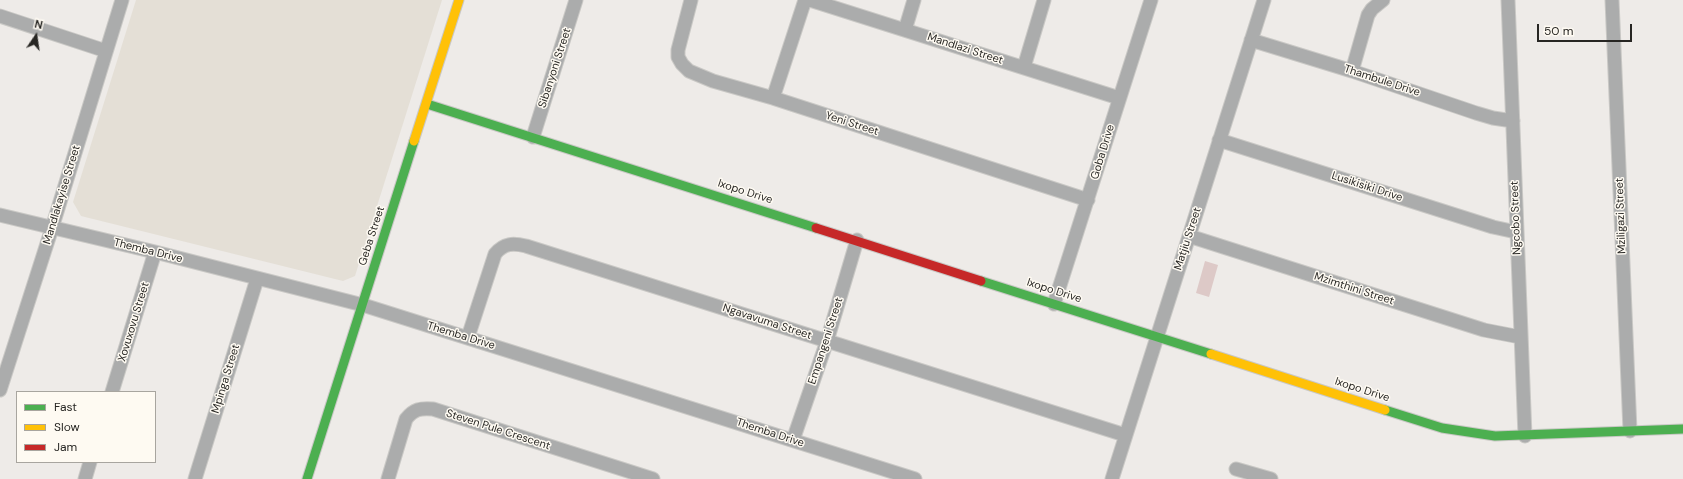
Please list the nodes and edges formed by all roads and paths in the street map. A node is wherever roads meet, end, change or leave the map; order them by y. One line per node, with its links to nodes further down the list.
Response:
1 (122, 0): 17 (street, Mandlakayise Street)
2 (459, 0): 22 (street, Geba Street)
3 (576, 0): 24 (street, Sibanyoni Street)
4 (691, 0): 20 (street, Yeni Street)
5 (805, 0): 20 (street)
6 (810, 0): 15 (street, Mandlazi Street)
7 (914, 0): 15 (street)
8 (1044, 0): 18 (street)
9 (1151, 0): 21 (street, Goba Drive)
10 (1264, 0): 16 (street, Matjiu Street)
11 (1383, 0): 19 (street)
12 (1508, 0): 23 (street, Ngcobo Street)
13 (1612, 0): 43 (street, Mziligazi Street)
14 (0, 16): 17 (street)
15 (905, 30): 18 (street, Mandlazi Street)
16 (1251, 40): 19 (street, Thambule Drive); 25 (street, Matjiu Street)
17 (106, 51): 28 (street, Mandlakayise Street)
18 (1024, 68): 21 (street, Mandlazi Street)
19 (1352, 71): 23 (street, Thambule Drive)
20 (773, 98): 26 (street, Yeni Street)
21 (1120, 98): 26 (street, Goba Drive)
22 (427, 104): 24 (street, Ixopo Drive); 35 (street, Geba Street)
23 (1513, 121): 29 (street, Ngcobo Street)
24 (533, 137): 31 (street, Ixopo Drive)
25 (1219, 140): 29 (street, Lusikisiki Drive); 30 (street, Matjiu Street)
26 (1088, 200): 34 (street, Goba Drive)
27 (0, 215): 28 (street, Themba Drive)
28 (52, 228): 32 (street, Themba Drive); 40 (street, Mandlakayise Street)
29 (1516, 232): 37 (street, Ngcobo Street)
30 (1189, 236): 36 (street, Matjiu Street); 37 (street, Mzimthini Street)
31 (857, 240): 34 (street, Ixopo Drive); 39 (street, Empangeni Street)
32 (155, 252): 33 (street, Themba Drive); 41 (street, Xovuxovu Street)
33 (257, 279): 35 (street, Themba Drive); 50 (street, Mpinga Street)
34 (1054, 304): 36 (street, Ixopo Drive)
35 (363, 305): 38 (street, Themba Drive); 51 (street, Geba Street)
36 (1156, 337): 44 (street, Matjiu Street); 45 (street, Ixopo Drive)
37 (1520, 337): 45 (street, Ngcobo Street)
38 (468, 338): 39 (street, Ngavavuma Street); 46 (street, Themba Drive)
39 (826, 341): 44 (street, Ngavavuma Street); 46 (street, Empangeni Street)
40 (0, 390)
41 (112, 391)
42 (1683, 428): 43 (street, Ixopo Drive)
43 (1630, 431): 45 (street, Ixopo Drive)
44 (1125, 435): 55 (street, Matjiu Street)
45 (1525, 436)
46 (793, 440): 54 (street, Themba Drive)
47 (90, 463): 49 (street)
48 (1236, 469): 56 (street)
49 (85, 479)
50 (195, 479)
51 (307, 479)
52 (388, 479): 53 (street, Steven Pule Crescent)
53 (653, 479)
54 (915, 479)
55 (1112, 479)
56 (1271, 479)

